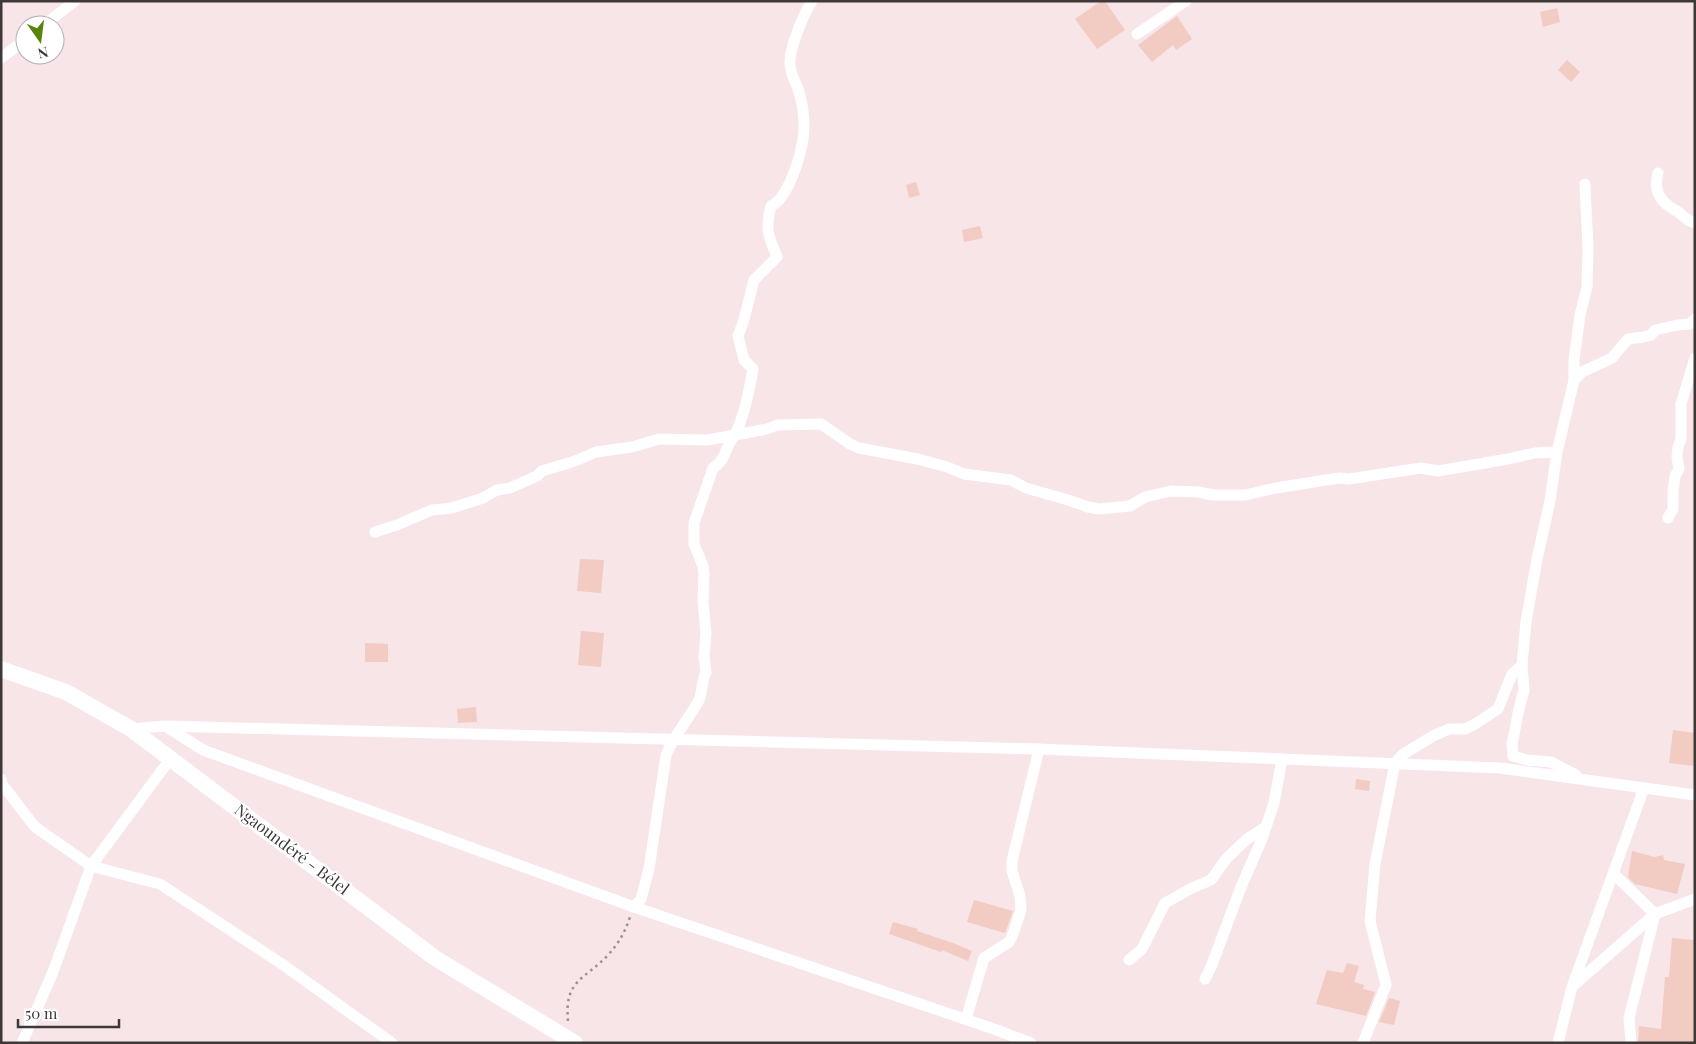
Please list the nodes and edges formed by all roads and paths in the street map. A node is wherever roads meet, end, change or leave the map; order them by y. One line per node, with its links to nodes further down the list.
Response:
1 (75, 1): 4 (street)
2 (812, 1): 14 (street)
3 (1186, 1): 5 (street)
4 (57, 15)
5 (1136, 34)
6 (15, 48): 7 (street)
7 (1, 58)
8 (1658, 174): 10 (street)
9 (1585, 184): 13 (street)
10 (1695, 223)
11 (1695, 319): 13 (street)
12 (1695, 358): 16 (street)
13 (1574, 380): 15 (street)
14 (735, 435): 15 (street); 17 (street); 22 (street)
15 (1557, 452): 18 (street)
16 (1668, 518)
17 (375, 532)
18 (1522, 666): 26 (street); 28 (street)
19 (1, 669): 21 (main road, Ngaoundéré - Bélel)
20 (166, 726): 21 (street); 22 (street); 35 (street)
21 (131, 729): 24 (main road, Ngaoundéré - Bélel)
22 (673, 740): 23 (street); 35 (street)
23 (1039, 749): 25 (street); 40 (street)
24 (171, 758): 32 (street); 41 (main road, Ngaoundéré - Bélel)
25 (1282, 759): 26 (street); 31 (street)
26 (1395, 763): 28 (street); 45 (street)
27 (1, 779): 32 (street)
28 (1585, 780): 29 (street)
29 (1644, 788): 30 (street); 33 (street)
30 (1695, 795)
31 (1266, 827): 37 (street); 38 (street)
32 (91, 866): 42 (street); 43 (street)
33 (1613, 873): 36 (street); 39 (street)
34 (1695, 899): 36 (street)
35 (634, 907): 40 (street); 41 (path)
36 (1655, 914): 39 (street); 47 (street)
37 (1129, 960)
38 (1205, 979)
39 (1572, 987): 46 (street)
40 (966, 1019): 44 (street)
41 (572, 1041)
42 (22, 1043)
43 (392, 1043)
44 (1031, 1043)
45 (1363, 1043)
46 (1558, 1043)
47 (1631, 1043)

